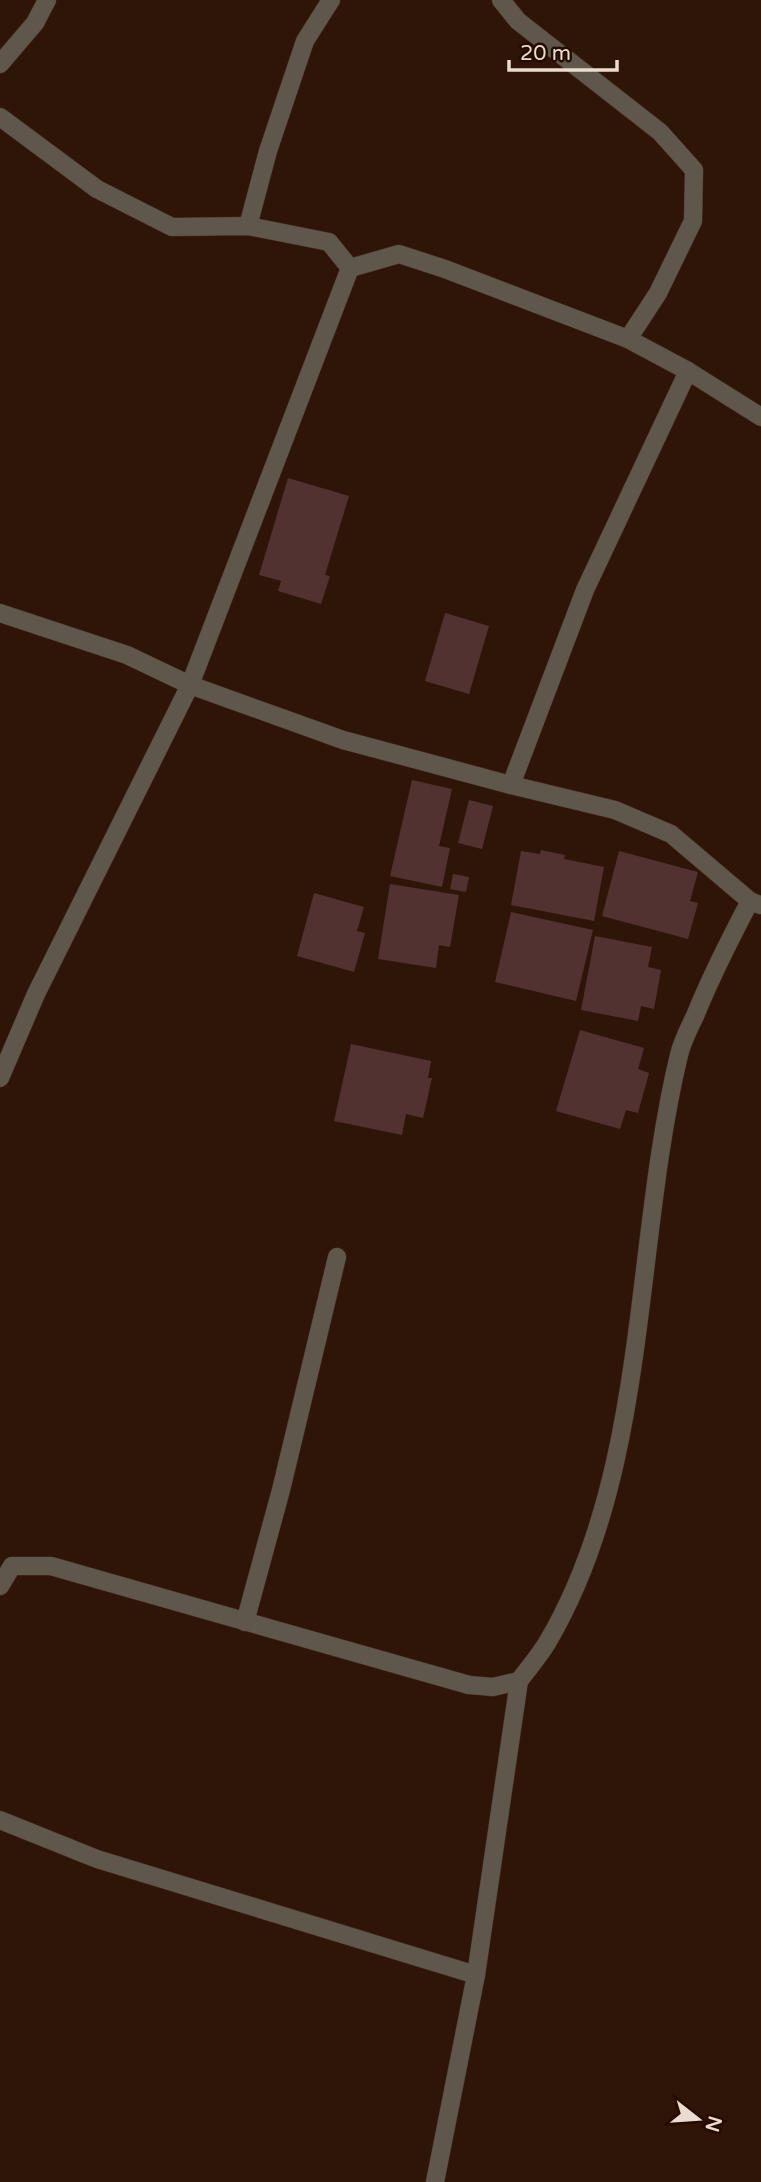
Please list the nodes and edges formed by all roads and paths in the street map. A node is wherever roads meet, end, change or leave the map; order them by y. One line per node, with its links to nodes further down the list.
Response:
1 (47, 0): 4 (street)
2 (331, 0): 6 (street)
3 (501, 0): 8 (street)
4 (0, 64)
5 (0, 117): 6 (street)
6 (248, 226): 7 (street)
7 (350, 268): 8 (street); 12 (street)
8 (628, 339): 9 (street)
9 (688, 371): 10 (street); 13 (street)
10 (761, 417)
11 (0, 613): 12 (street)
12 (190, 685): 13 (street); 15 (street)
13 (511, 785): 14 (street)
14 (756, 903): 19 (street)
15 (0, 1077)
16 (337, 1257): 18 (street)
17 (0, 1586): 18 (street)
18 (246, 1622): 19 (street)
19 (519, 1681): 21 (street)
20 (0, 1820): 21 (street)
21 (476, 1975): 22 (street)
22 (435, 2182)

